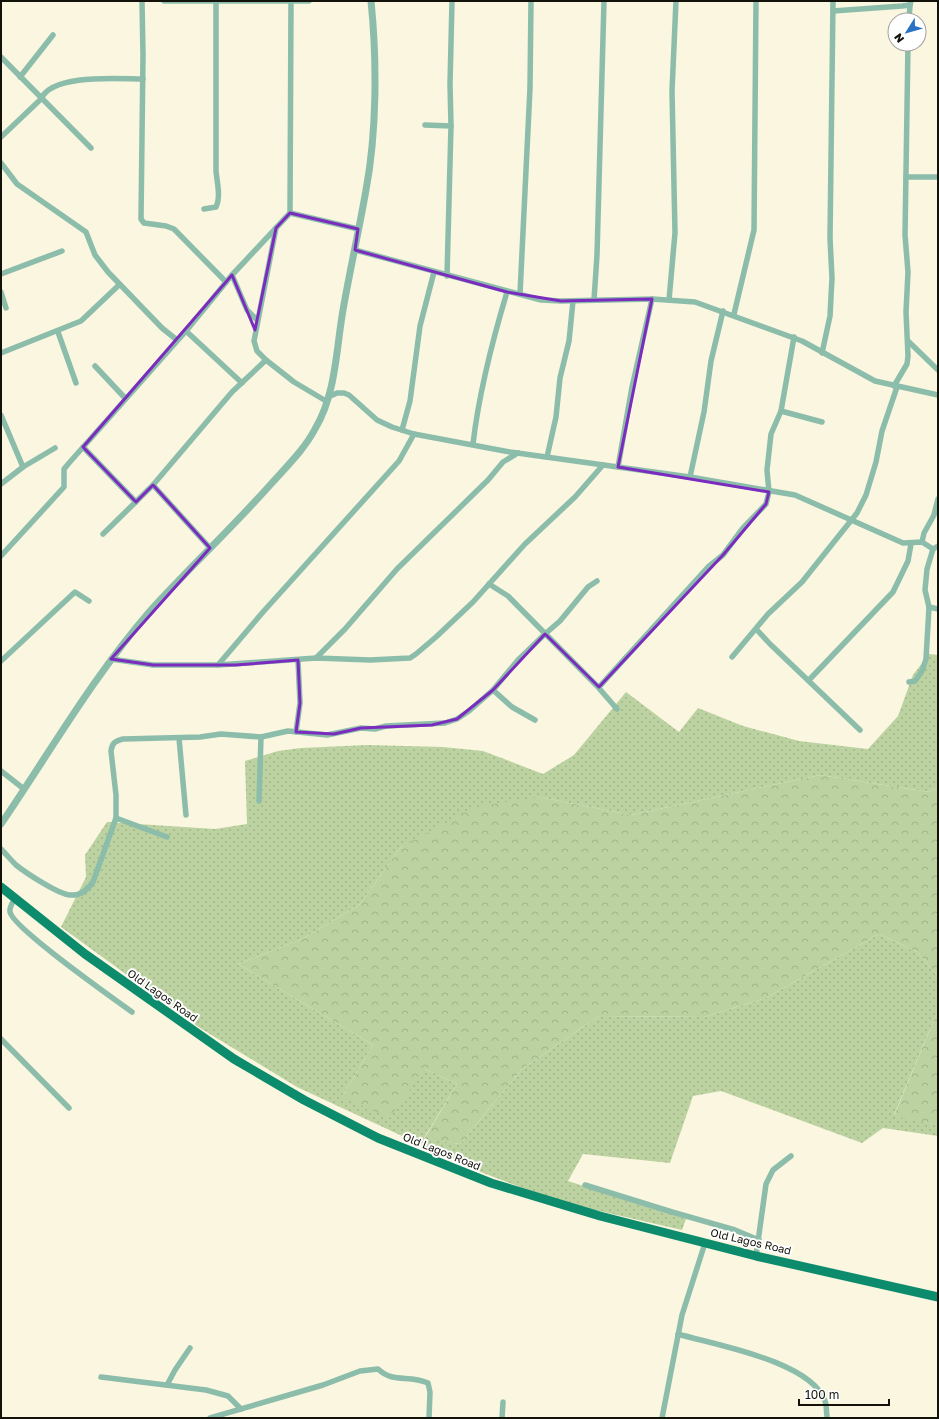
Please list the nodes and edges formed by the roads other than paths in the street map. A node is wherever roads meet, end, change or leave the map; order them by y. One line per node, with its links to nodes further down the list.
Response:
1 (142, 1): 20 (street)
2 (164, 1): 3 (street)
3 (192, 1): 4 (street)
4 (216, 1): 13 (street); 29 (street)
5 (309, 1): 13 (street)
6 (371, 1): 32 (street)
7 (452, 1): 23 (street)
8 (531, 1): 43 (street)
9 (604, 1): 44 (street)
10 (676, 1): 46 (street)
11 (756, 1): 50 (street)
12 (833, 1): 15 (street)
13 (291, 2): 30 (street)
14 (910, 3): 15 (street)
15 (833, 11): 57 (street)
16 (53, 35): 19 (street)
17 (908, 52): 27 (street)
18 (1, 57): 19 (street)
19 (20, 77): 21 (street)
20 (143, 79): 21 (street); 39 (street)
21 (41, 99): 24 (street); 25 (street)
22 (425, 124): 23 (street)
23 (451, 126): 38 (street)
24 (1, 137)
25 (91, 148)
26 (1, 163): 40 (street)
27 (906, 177): 28 (street); 56 (street)
28 (938, 177)
29 (204, 209)
30 (290, 213): 31 (street); 32 (street)
31 (276, 228): 37 (street); 51 (street)
32 (358, 228): 33 (street)
33 (354, 250): 35 (street); 67 (street)
34 (62, 251): 36 (street)
35 (434, 272): 38 (street); 71 (street)
36 (1, 274)
37 (232, 275): 39 (street); 51 (street)
38 (447, 276): 42 (street)
39 (226, 282): 52 (street)
40 (119, 285): 53 (street); 55 (street)
41 (1, 292): 48 (street)
42 (507, 292): 43 (street); 73 (street)
43 (520, 294): 47 (street)
44 (594, 300): 45 (street); 47 (street)
45 (652, 300): 46 (street); 82 (street)
46 (669, 300): 49 (street)
47 (573, 301): 78 (street)
48 (6, 308)
49 (723, 311): 50 (street); 83 (street)
50 (734, 314): 54 (street)
51 (258, 320): 59 (street)
52 (186, 330): 55 (street); 63 (street)
53 (58, 332): 58 (street); 62 (street)
54 (794, 337): 57 (street); 68 (street)
55 (177, 340): 66 (street)
56 (908, 341): 61 (street); 64 (street)
57 (822, 352): 64 (street)
58 (1, 353)
59 (266, 360): 63 (street); 67 (street)
60 (95, 366): 66 (street)
61 (938, 370)
62 (76, 383)
63 (242, 383): 85 (street)
64 (896, 386): 65 (street); 89 (street)
65 (938, 396)
66 (125, 398): 74 (street)
67 (327, 399): 71 (street); 94 (street)
68 (781, 411): 70 (street); 86 (street)
69 (1, 415): 81 (street)
70 (822, 422)
71 (402, 430): 72 (street)
72 (414, 434): 73 (street); 110 (street)
73 (473, 444): 76 (street)
74 (83, 447): 88 (street); 95 (street)
75 (56, 448): 81 (street)
76 (502, 450): 77 (street); 79 (street)
77 (518, 453): 78 (street); 79 (street)
78 (546, 457): 80 (street)
79 (503, 462): 103 (street)
80 (603, 465): 82 (street); 97 (street)
81 (23, 467): 84 (street)
82 (618, 467): 83 (street)
83 (690, 477): 86 (street)
84 (1, 484)
85 (153, 485): 88 (street); 94 (street)
86 (769, 492): 89 (street); 113 (street)
87 (938, 499): 91 (street)
88 (136, 502): 90 (street)
89 (852, 520): 92 (street); 101 (street)
90 (103, 534)
91 (922, 542): 92 (street); 93 (street)
92 (911, 544): 111 (street)
93 (935, 547): 99 (street)
94 (210, 548): 107 (street)
95 (2, 554)
96 (597, 581): 102 (street)
97 (489, 584): 102 (street); 106 (street)
98 (89, 601): 108 (street)
99 (929, 607): 100 (street); 112 (street)
100 (938, 609)
101 (757, 630): 104 (street); 111 (street)
102 (545, 634): 113 (street); 114 (street)
103 (330, 646): 105 (street); 106 (street)
104 (732, 657)
105 (316, 658): 106 (street); 109 (street)
106 (330, 658)
107 (111, 659): 110 (street); 122 (street)
108 (1, 660)
109 (298, 660): 110 (street); 118 (street)
110 (218, 665)
111 (809, 680): 117 (street)
112 (909, 682)
113 (598, 687): 115 (street)
114 (493, 690): 116 (street); 118 (street)
115 (617, 709)
116 (534, 720)
117 (860, 730)
118 (296, 732): 119 (street)
119 (261, 737): 120 (street); 123 (street)
120 (179, 738): 124 (street); 125 (street)
121 (1, 771): 122 (street)
122 (24, 788): 126 (street)
123 (259, 802)
124 (186, 815)
125 (116, 818): 127 (street); 128 (street)
126 (1, 824)
127 (167, 837)
128 (1, 849)
129 (1, 887): 130 (main road, Old Lagos Road)
130 (15, 898): 131 (street); 137 (main road, Old Lagos Road)
131 (132, 1012)
132 (1, 1039): 133 (street)
133 (69, 1108)
134 (791, 1156): 136 (street)
135 (585, 1185): 136 (street)
136 (759, 1240): 138 (street)
137 (705, 1243): 138 (main road, Old Lagos Road); 140 (street)
138 (756, 1256): 139 (main road, Old Lagos Road)
139 (938, 1297)
140 (678, 1334): 146 (street); 150 (street)
141 (190, 1348): 143 (street)
142 (101, 1377): 143 (street)
143 (167, 1385): 145 (street)
144 (503, 1402): 149 (street)
145 (241, 1409): 147 (street); 148 (street)
146 (827, 1416)
147 (210, 1418)
148 (429, 1418)
149 (502, 1418)
150 (662, 1418)

